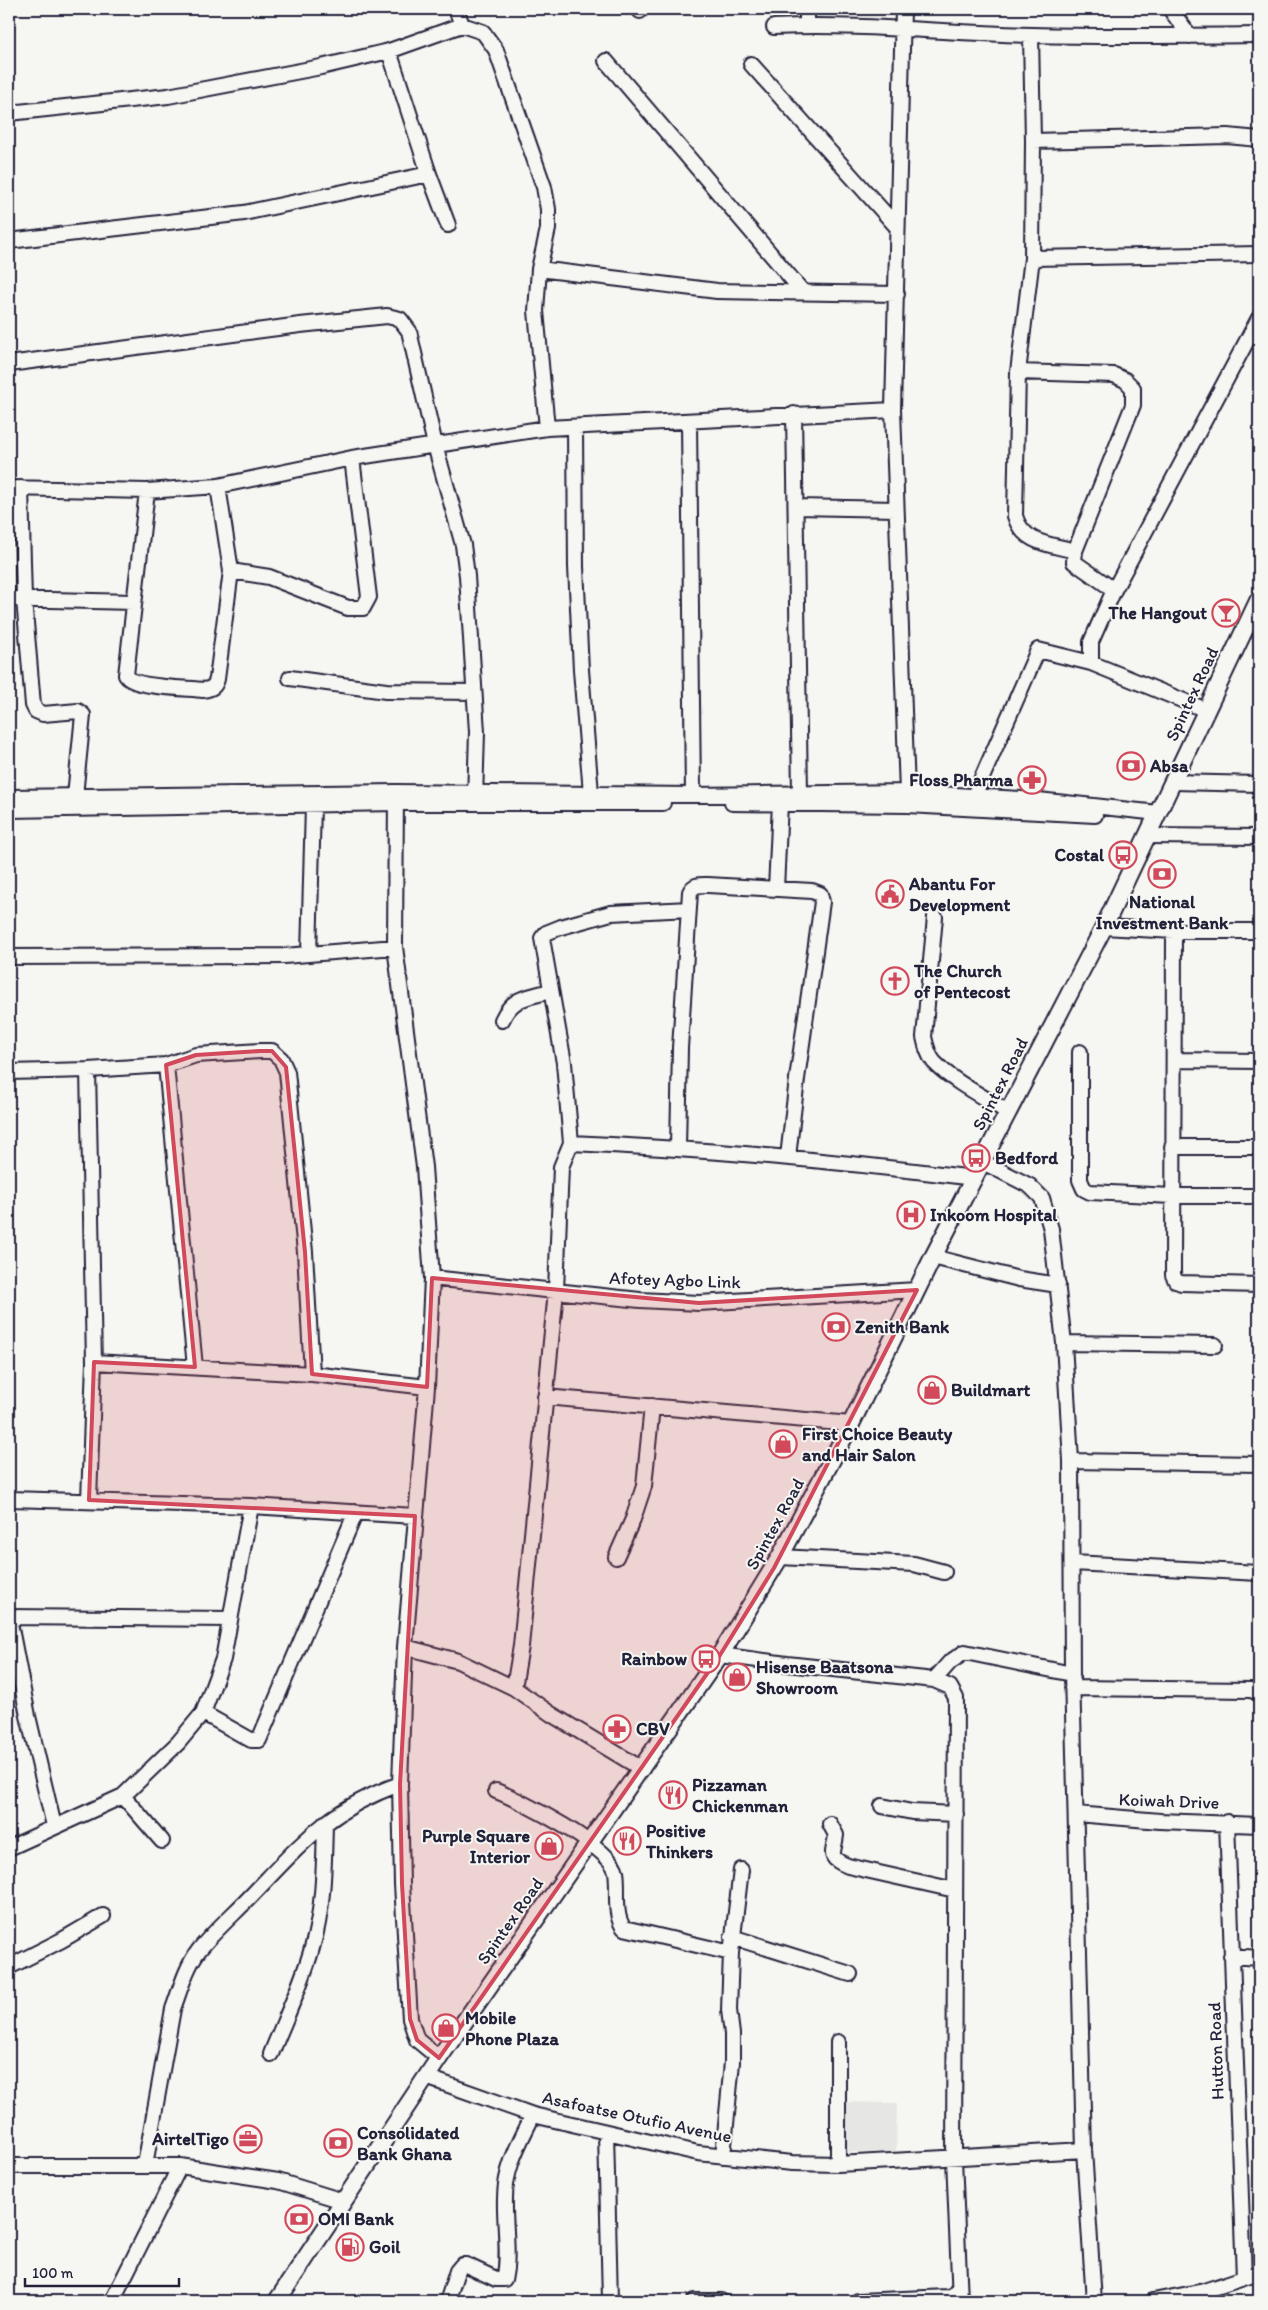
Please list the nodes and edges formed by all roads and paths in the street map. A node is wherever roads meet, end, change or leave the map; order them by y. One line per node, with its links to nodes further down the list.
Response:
1 (456, 9): 5 (street)
2 (807, 9): 6 (street)
3 (903, 9): 8 (street)
4 (1170, 9): 10 (street)
5 (462, 25): 12 (street); 24 (street)
6 (807, 26): 7 (street); 8 (street)
7 (774, 27)
8 (903, 28): 9 (street); 20 (street)
9 (1031, 35): 10 (street); 17 (street)
10 (1190, 36): 11 (street)
11 (1259, 36)
12 (389, 51): 15 (street); 18 (street)
13 (606, 61): 25 (street)
14 (752, 64): 20 (street)
15 (9, 113)
16 (1259, 139): 17 (street)
17 (1033, 141): 23 (street)
18 (429, 174): 19 (street); 21 (street)
19 (448, 224)
20 (897, 228): 26 (street)
21 (9, 241)
22 (1259, 254): 23 (street)
23 (1032, 258): 29 (street)
24 (539, 269): 25 (street); 34 (street)
25 (803, 292): 26 (street)
26 (897, 294): 30 (street)
27 (1259, 318): 44 (street)
28 (9, 364): 35 (street)
29 (1018, 372): 42 (street); 42 (street)
30 (893, 410): 31 (street); 41 (street)
31 (794, 414): 32 (street); 40 (street)
32 (688, 421): 33 (street); 58 (street)
33 (575, 427): 34 (street); 56 (street)
34 (547, 428): 35 (street)
35 (435, 445): 36 (street); 51 (street)
36 (352, 458): 37 (street); 43 (street)
37 (218, 486): 39 (street); 43 (street)
38 (15, 488): 39 (street); 46 (street)
39 (147, 491): 48 (street)
40 (797, 507): 41 (street); 57 (street)
41 (896, 509): 55 (street)
42 (1075, 551): 44 (street)
43 (231, 571): 48 (street)
44 (1114, 590): 49 (street)
45 (9, 599): 46 (street)
46 (24, 599): 48 (street); 59 (street)
47 (1259, 599): 52 (main road, Spintex Road)
48 (134, 602)
49 (1091, 663): 52 (street); 60 (street)
50 (290, 678): 51 (street)
51 (474, 692): 63 (street)
52 (1206, 710): 53 (main road, Spintex Road)
53 (1173, 782): 54 (street); 67 (main road, Spintex Road)
54 (1259, 784)
55 (907, 792): 57 (street); 60 (street)
56 (591, 793): 58 (street); 63 (street)
57 (800, 793): 58 (street)
58 (693, 795)
59 (75, 796): 61 (street); 62 (street)
60 (974, 796): 67 (street)
61 (9, 797)
62 (396, 797): 63 (street); 65 (street); 75 (street)
63 (475, 798): 64 (street)
64 (780, 803): 67 (street); 69 (street)
65 (313, 806): 66 (street); 76 (street)
66 (9, 810)
67 (1153, 824): 68 (street); 72 (main road, Spintex Road)
68 (1259, 837)
69 (776, 889): 70 (street); 91 (street)
70 (689, 909): 78 (street); 90 (street)
71 (935, 917): 86 (street)
72 (1104, 927): 73 (street); 86 (main road, Spintex Road)
73 (1174, 931): 74 (street); 81 (street)
74 (1259, 931)
75 (395, 947): 76 (street); 97 (street)
76 (309, 954): 77 (street)
77 (9, 957)
78 (550, 991): 79 (street); 87 (street)
79 (502, 1020)
80 (1080, 1052): 94 (street)
81 (1174, 1060): 82 (street); 88 (street)
82 (1259, 1060)
83 (166, 1065): 84 (street); 105 (street); 106 (street)
84 (88, 1070): 85 (street); 104 (street)
85 (9, 1072)
86 (1008, 1112): 92 (main road, Spintex Road)
87 (571, 1143): 90 (street); 101 (street)
88 (1172, 1147): 89 (street); 94 (street)
89 (1259, 1147)
90 (678, 1148): 91 (street)
91 (788, 1157): 93 (street)
92 (983, 1162): 93 (main road, Spintex Road); 98 (street)
93 (974, 1178): 96 (main road, Spintex Road)
94 (1172, 1196): 95 (street); 99 (street)
95 (1259, 1196)
96 (933, 1257): 98 (street); 100 (main road, Spintex Road)
97 (432, 1278): 101 (street, Afotey Agbo Link); 107 (street)
98 (1058, 1285): 102 (street)
99 (1259, 1285)
100 (917, 1290): 101 (street, Afotey Agbo Link); 110 (main road, Spintex Road)
101 (556, 1291): 108 (street)
102 (1064, 1343): 103 (street); 111 (street)
103 (1215, 1345)
104 (94, 1362): 105 (street); 114 (street)
105 (194, 1367): 106 (street)
106 (312, 1374): 107 (street)
107 (427, 1387): 117 (street)
108 (545, 1397): 109 (street); 129 (street)
109 (652, 1406): 110 (street); 118 (street)
110 (851, 1424): 119 (main road, Spintex Road)
111 (1071, 1461): 112 (street); 120 (street)
112 (1259, 1464)
113 (9, 1499): 114 (street)
114 (89, 1500): 115 (street)
115 (251, 1506): 116 (street); 124 (street)
116 (356, 1512): 117 (street); 132 (street)
117 (415, 1516): 125 (street)
118 (616, 1556)
119 (780, 1557): 121 (street); 126 (main road, Spintex Road)
120 (1073, 1563): 122 (street); 127 (street)
121 (944, 1572)
122 (1259, 1573)
123 (9, 1618): 124 (street); 144 (street)
124 (230, 1619): 132 (street)
125 (405, 1647): 129 (street); 134 (street)
126 (720, 1655): 128 (street); 133 (main road, Spintex Road)
127 (1072, 1674): 128 (street); 130 (street)
128 (934, 1680): 138 (street)
129 (514, 1688): 133 (street)
130 (1072, 1688): 131 (street); 139 (street)
131 (1259, 1693)
132 (203, 1713): 136 (street)
133 (642, 1769): 146 (main road, Spintex Road)
134 (400, 1784): 141 (street); 159 (street)
135 (496, 1791): 146 (street)
136 (123, 1796): 144 (street); 145 (street)
137 (882, 1806): 138 (street)
138 (956, 1814): 149 (street)
139 (1076, 1814): 140 (street, Koiwah Drive); 163 (street)
140 (1227, 1822): 143 (street, Koiwah Drive); 153 (street, Hutton Road)
141 (325, 1823): 158 (street); 167 (street)
142 (830, 1824): 149 (street)
143 (1259, 1824)
144 (54, 1826): 147 (street)
145 (162, 1841)
146 (588, 1843): 152 (street); 159 (main road, Spintex Road)
147 (9, 1848)
148 (741, 1870): 151 (street)
149 (956, 1890): 165 (street)
150 (103, 1916): 155 (street)
151 (732, 1937): 152 (street); 156 (street)
152 (731, 1953): 164 (street)
153 (1231, 1956): 154 (street); 172 (street, Hutton Road)
154 (1259, 1958)
155 (9, 1967)
156 (850, 1974)
157 (838, 2042): 166 (street)
158 (271, 2054)
159 (439, 2058): 160 (main road, Spintex Road)
160 (426, 2077): 161 (street, Asafoatse Otufio Avenue); 170 (main road, Spintex Road)
161 (533, 2115): 162 (street, Asafoatse Otufio Avenue); 174 (street)
162 (606, 2132): 164 (street, Asafoatse Otufio Avenue); 177 (street)
163 (1084, 2150): 165 (street, Asafoatse Otufio Avenue); 181 (street)
164 (724, 2156): 166 (street, Asafoatse Otufio Avenue)
165 (954, 2158): 166 (street, Asafoatse Otufio Avenue); 173 (street)
166 (838, 2164)
167 (145, 2165): 168 (street); 169 (street)
168 (9, 2166)
169 (180, 2166): 170 (street); 175 (street)
170 (343, 2201): 176 (main road, Spintex Road)
171 (1259, 2273): 172 (street)
172 (1244, 2278): 182 (street)
173 (959, 2294): 180 (street)
174 (449, 2296)
175 (112, 2301)
176 (277, 2301)
177 (610, 2301)
178 (694, 2301): 179 (street)
179 (721, 2301)
180 (858, 2301)
181 (1094, 2301)
182 (1153, 2301)

